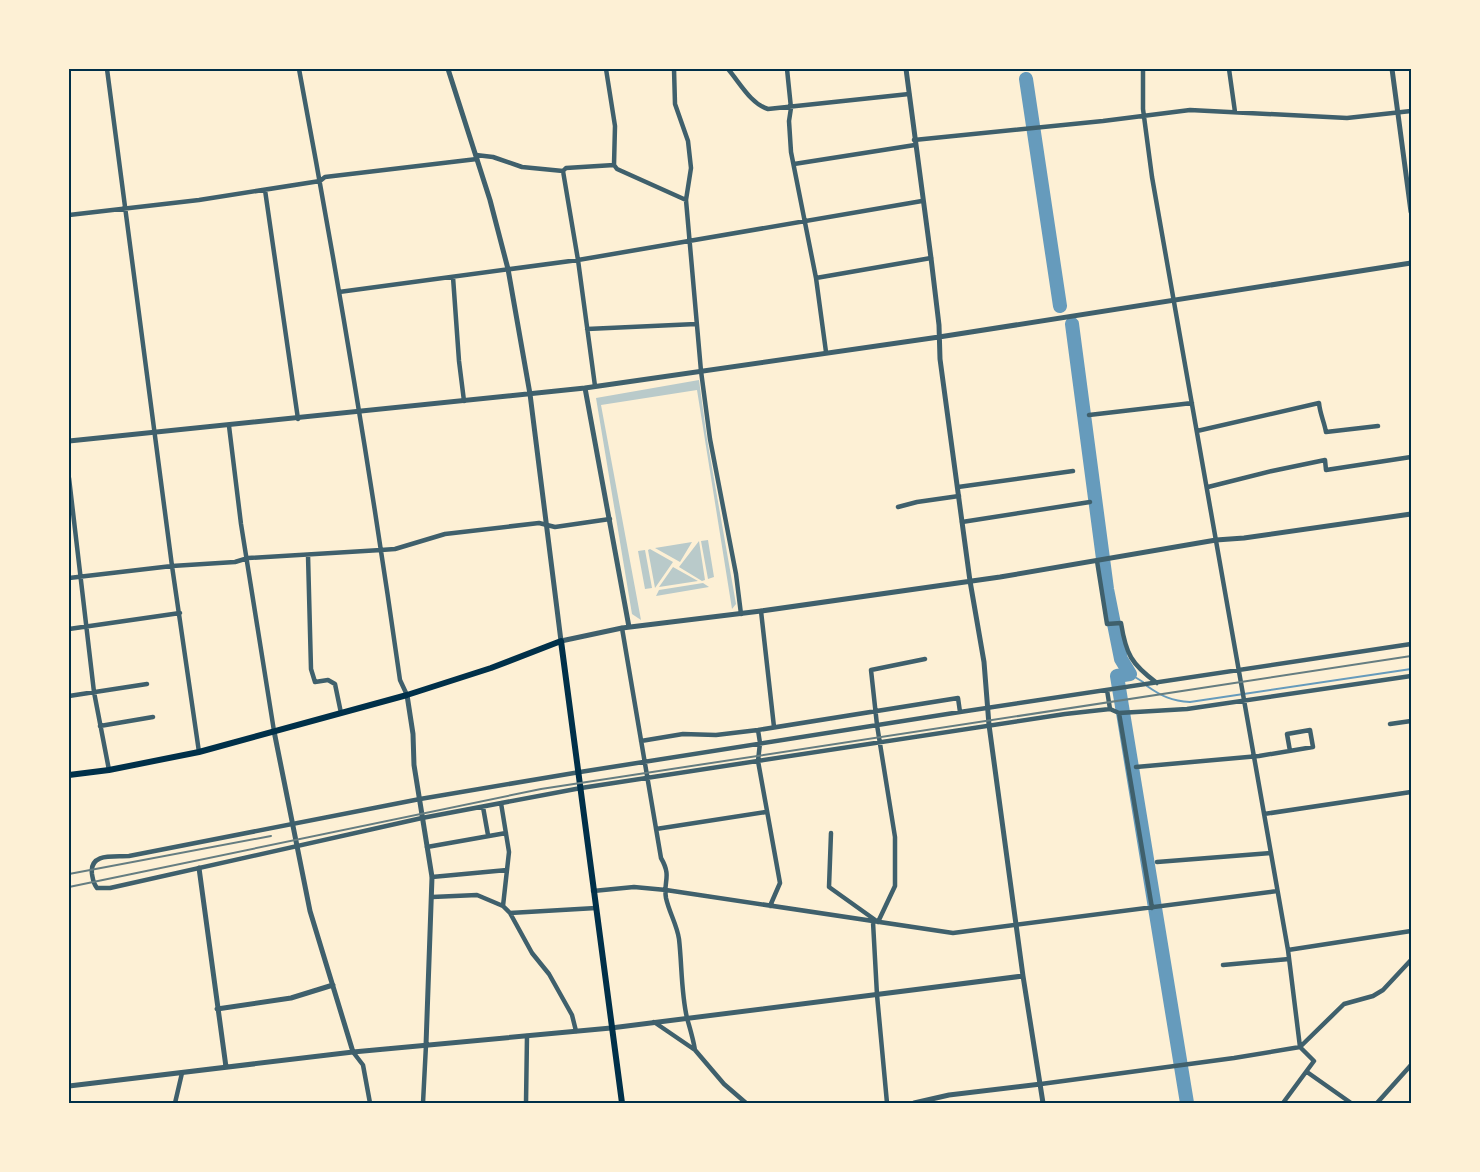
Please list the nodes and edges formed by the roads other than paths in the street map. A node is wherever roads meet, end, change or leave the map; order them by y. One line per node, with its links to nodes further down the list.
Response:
1 (107, 69): 27 (street)
2 (299, 69): 23 (street)
3 (448, 69): 19 (street)
4 (606, 69): 21 (street)
5 (674, 69): 25 (street)
6 (728, 69): 13 (street)
7 (787, 69): 13 (street)
8 (906, 69): 12 (street)
9 (1143, 69): 17 (street)
10 (1229, 69): 15 (street)
11 (1392, 69): 16 (street)
12 (909, 94): 13 (street); 18 (street)
13 (791, 108): 20 (street)
14 (1411, 111): 16 (street)
15 (1235, 112): 16 (street); 17 (street)
16 (1398, 113): 28 (street)
17 (1143, 115): 18 (street); 39 (street)
18 (915, 142): 20 (street); 26 (street)
19 (477, 157): 22 (street); 23 (street); 35 (street)
20 (794, 164): 30 (street)
21 (614, 165): 22 (street); 25 (street)
22 (562, 171): 33 (street)
23 (320, 181): 24 (street); 38 (street)
24 (265, 190): 27 (street); 52 (street)
25 (686, 200): 31 (street)
26 (922, 201): 30 (street); 32 (street)
27 (125, 208): 29 (street); 56 (street)
28 (1411, 212)
29 (69, 215)
30 (805, 221): 31 (street); 37 (street)
31 (690, 241): 33 (street); 40 (street)
32 (931, 258): 37 (street); 42 (street)
33 (578, 260): 35 (street); 41 (street)
34 (1411, 263): 39 (street)
35 (508, 269): 36 (street); 47 (street)
36 (453, 277): 38 (street); 48 (street)
37 (816, 278): 43 (street)
38 (339, 292): 50 (street)
39 (1174, 299): 42 (street); 49 (street)
40 (696, 324): 41 (street); 44 (street)
41 (587, 328): 45 (street)
42 (939, 337): 43 (street); 61 (street)
43 (826, 352): 44 (street)
44 (701, 371): 45 (street); 83 (street)
45 (595, 386): 46 (street)
46 (585, 388): 47 (street); 67 (street)
47 (530, 394): 48 (street); 69 (street)
48 (464, 401): 50 (street)
49 (1192, 403): 51 (street); 55 (street)
50 (358, 412): 52 (street); 73 (street)
51 (1089, 415)
52 (298, 419): 53 (street)
53 (230, 426): 56 (street); 75 (street)
54 (1378, 426): 55 (street)
55 (1197, 431): 62 (street)
56 (156, 433): 57 (street); 77 (street)
57 (69, 441)
58 (1411, 457): 62 (street)
59 (1073, 471): 61 (street)
60 (69, 478): 70 (street)
61 (958, 487): 63 (street)
62 (1208, 487): 72 (street)
63 (959, 496): 65 (street); 68 (street)
64 (1090, 502): 68 (street)
65 (898, 507)
66 (1411, 514): 72 (street)
67 (610, 519): 69 (street); 85 (street)
68 (962, 522): 80 (street)
69 (547, 525): 73 (street); 88 (street)
70 (75, 529): 71 (street); 78 (street)
71 (69, 530)
72 (1216, 540): 76 (street); 91 (street)
73 (381, 550): 74 (street); 97 (street)
74 (308, 555): 75 (street); 104 (street)
75 (248, 558): 77 (street); 114 (street)
76 (1097, 561): 80 (street); 93 (street)
77 (172, 566): 78 (street); 82 (street)
78 (81, 576): 79 (street); 84 (street)
79 (69, 578)
80 (970, 580): 81 (street); 100 (street)
81 (761, 611): 83 (street); 112 (street)
82 (180, 613): 84 (street); 119 (street)
83 (741, 614): 85 (street)
84 (86, 627): 87 (street); 96 (street)
85 (629, 627): 86 (street)
86 (622, 628): 88 (street); 115 (street)
87 (69, 629)
88 (561, 641): 97 (main road); 125 (main road)
89 (1411, 644): 91 (street)
90 (925, 659): 102 (street)
91 (1238, 670): 93 (street); 99 (street)
92 (1411, 676): 99 (street)
93 (1157, 683): 95 (street)
94 (147, 684): 96 (street)
95 (1107, 690): 100 (street); 101 (street)
96 (94, 692): 98 (street); 111 (street)
97 (407, 695): 104 (main road); 130 (street)
98 (69, 696)
99 (1244, 700): 105 (street); 120 (street)
100 (987, 708): 103 (street); 110 (street)
101 (1110, 709): 105 (street); 110 (street)
102 (876, 710): 103 (street); 109 (street); 112 (street)
103 (960, 712): 109 (street)
104 (341, 713): 114 (main road)
105 (1119, 713): 155 (street)
106 (153, 717): 111 (street)
107 (1411, 721): 108 (street)
108 (1390, 724)
109 (877, 725): 116 (street); 117 (street)
110 (989, 725): 116 (street); 158 (street)
111 (100, 726): 124 (street)
112 (774, 728): 113 (street)
113 (758, 730): 115 (street); 117 (street)
114 (274, 731): 119 (main road); 136 (street)
115 (641, 741): 122 (street)
116 (880, 742): 121 (street); 157 (street)
117 (760, 743): 121 (street); 122 (street)
118 (1290, 751): 118 (street); 120 (street)
119 (199, 752): 124 (main road)
120 (1253, 756): 123 (street); 134 (street)
121 (758, 761): 127 (street); 133 (street)
122 (646, 762): 125 (street); 127 (street)
123 (1136, 767)
124 (109, 770): 126 (main road)
125 (580, 772): 128 (main road); 130 (street)
126 (69, 775)
127 (647, 778): 128 (street); 137 (street)
128 (581, 788): 131 (street); 149 (main road)
129 (1411, 792): 134 (street)
130 (420, 799): 135 (street); 136 (street)
131 (501, 803): 132 (street); 138 (street)
132 (483, 807): 135 (street); 140 (street)
133 (766, 812): 137 (street); 153 (street)
134 (1264, 814): 143 (street)
135 (422, 819): 141 (street); 142 (street)
136 (294, 824): 141 (street); 145 (street)
137 (656, 828): 148 (street)
138 (506, 833): 140 (street); 146 (street)
139 (831, 833): 157 (street)
140 (488, 835): 142 (street)
141 (297, 846): 145 (street); 167 (street)
142 (427, 847): 147 (street)
143 (1271, 853): 144 (street); 150 (street)
144 (1156, 862)
145 (199, 868): 169 (street)
146 (507, 870): 147 (street); 152 (street)
147 (432, 877): 151 (street)
148 (666, 890): 149 (street); 153 (street); 170 (street)
149 (593, 891): 154 (main road)
150 (1277, 891): 155 (street); 160 (street)
151 (432, 897): 152 (street); 175 (street)
152 (503, 906): 156 (street)
153 (770, 906): 157 (street)
154 (596, 908): 156 (street); 172 (main road)
155 (1152, 908): 158 (street)
156 (510, 913): 173 (street)
157 (876, 922): 158 (street); 168 (street)
158 (1017, 925): 166 (street)
159 (1411, 931): 160 (street)
160 (1288, 951): 161 (street)
161 (1289, 959): 163 (street); 176 (street)
162 (1411, 960): 164 (street)
163 (1223, 965)
164 (1405, 968): 165 (street); 176 (street)
165 (1411, 974)
166 (1023, 975): 168 (street); 183 (street)
167 (333, 985): 169 (street); 178 (street)
168 (877, 995): 170 (street); 191 (street)
169 (218, 1009): 180 (street)
170 (687, 1018): 171 (street); 177 (street)
171 (654, 1022): 172 (street); 177 (street)
172 (611, 1028): 173 (street); 189 (main road)
173 (576, 1031): 174 (street)
174 (527, 1036): 175 (street); 188 (street)
175 (426, 1045): 178 (street); 187 (street)
176 (1300, 1047): 182 (street); 183 (street)
177 (695, 1050): 190 (street)
178 (353, 1052): 180 (street); 186 (street)
179 (1411, 1065): 196 (street)
180 (226, 1067): 181 (street)
181 (182, 1072): 184 (street); 185 (street)
182 (1307, 1072): 194 (street); 195 (street)
183 (1041, 1084): 192 (street); 193 (street)
184 (69, 1086)
185 (175, 1103)
186 (370, 1103)
187 (423, 1103)
188 (526, 1103)
189 (622, 1103)
190 (746, 1103)
191 (886, 1103)
192 (914, 1103)
193 (1043, 1103)
194 (1283, 1103)
195 (1351, 1103)
196 (1377, 1103)

